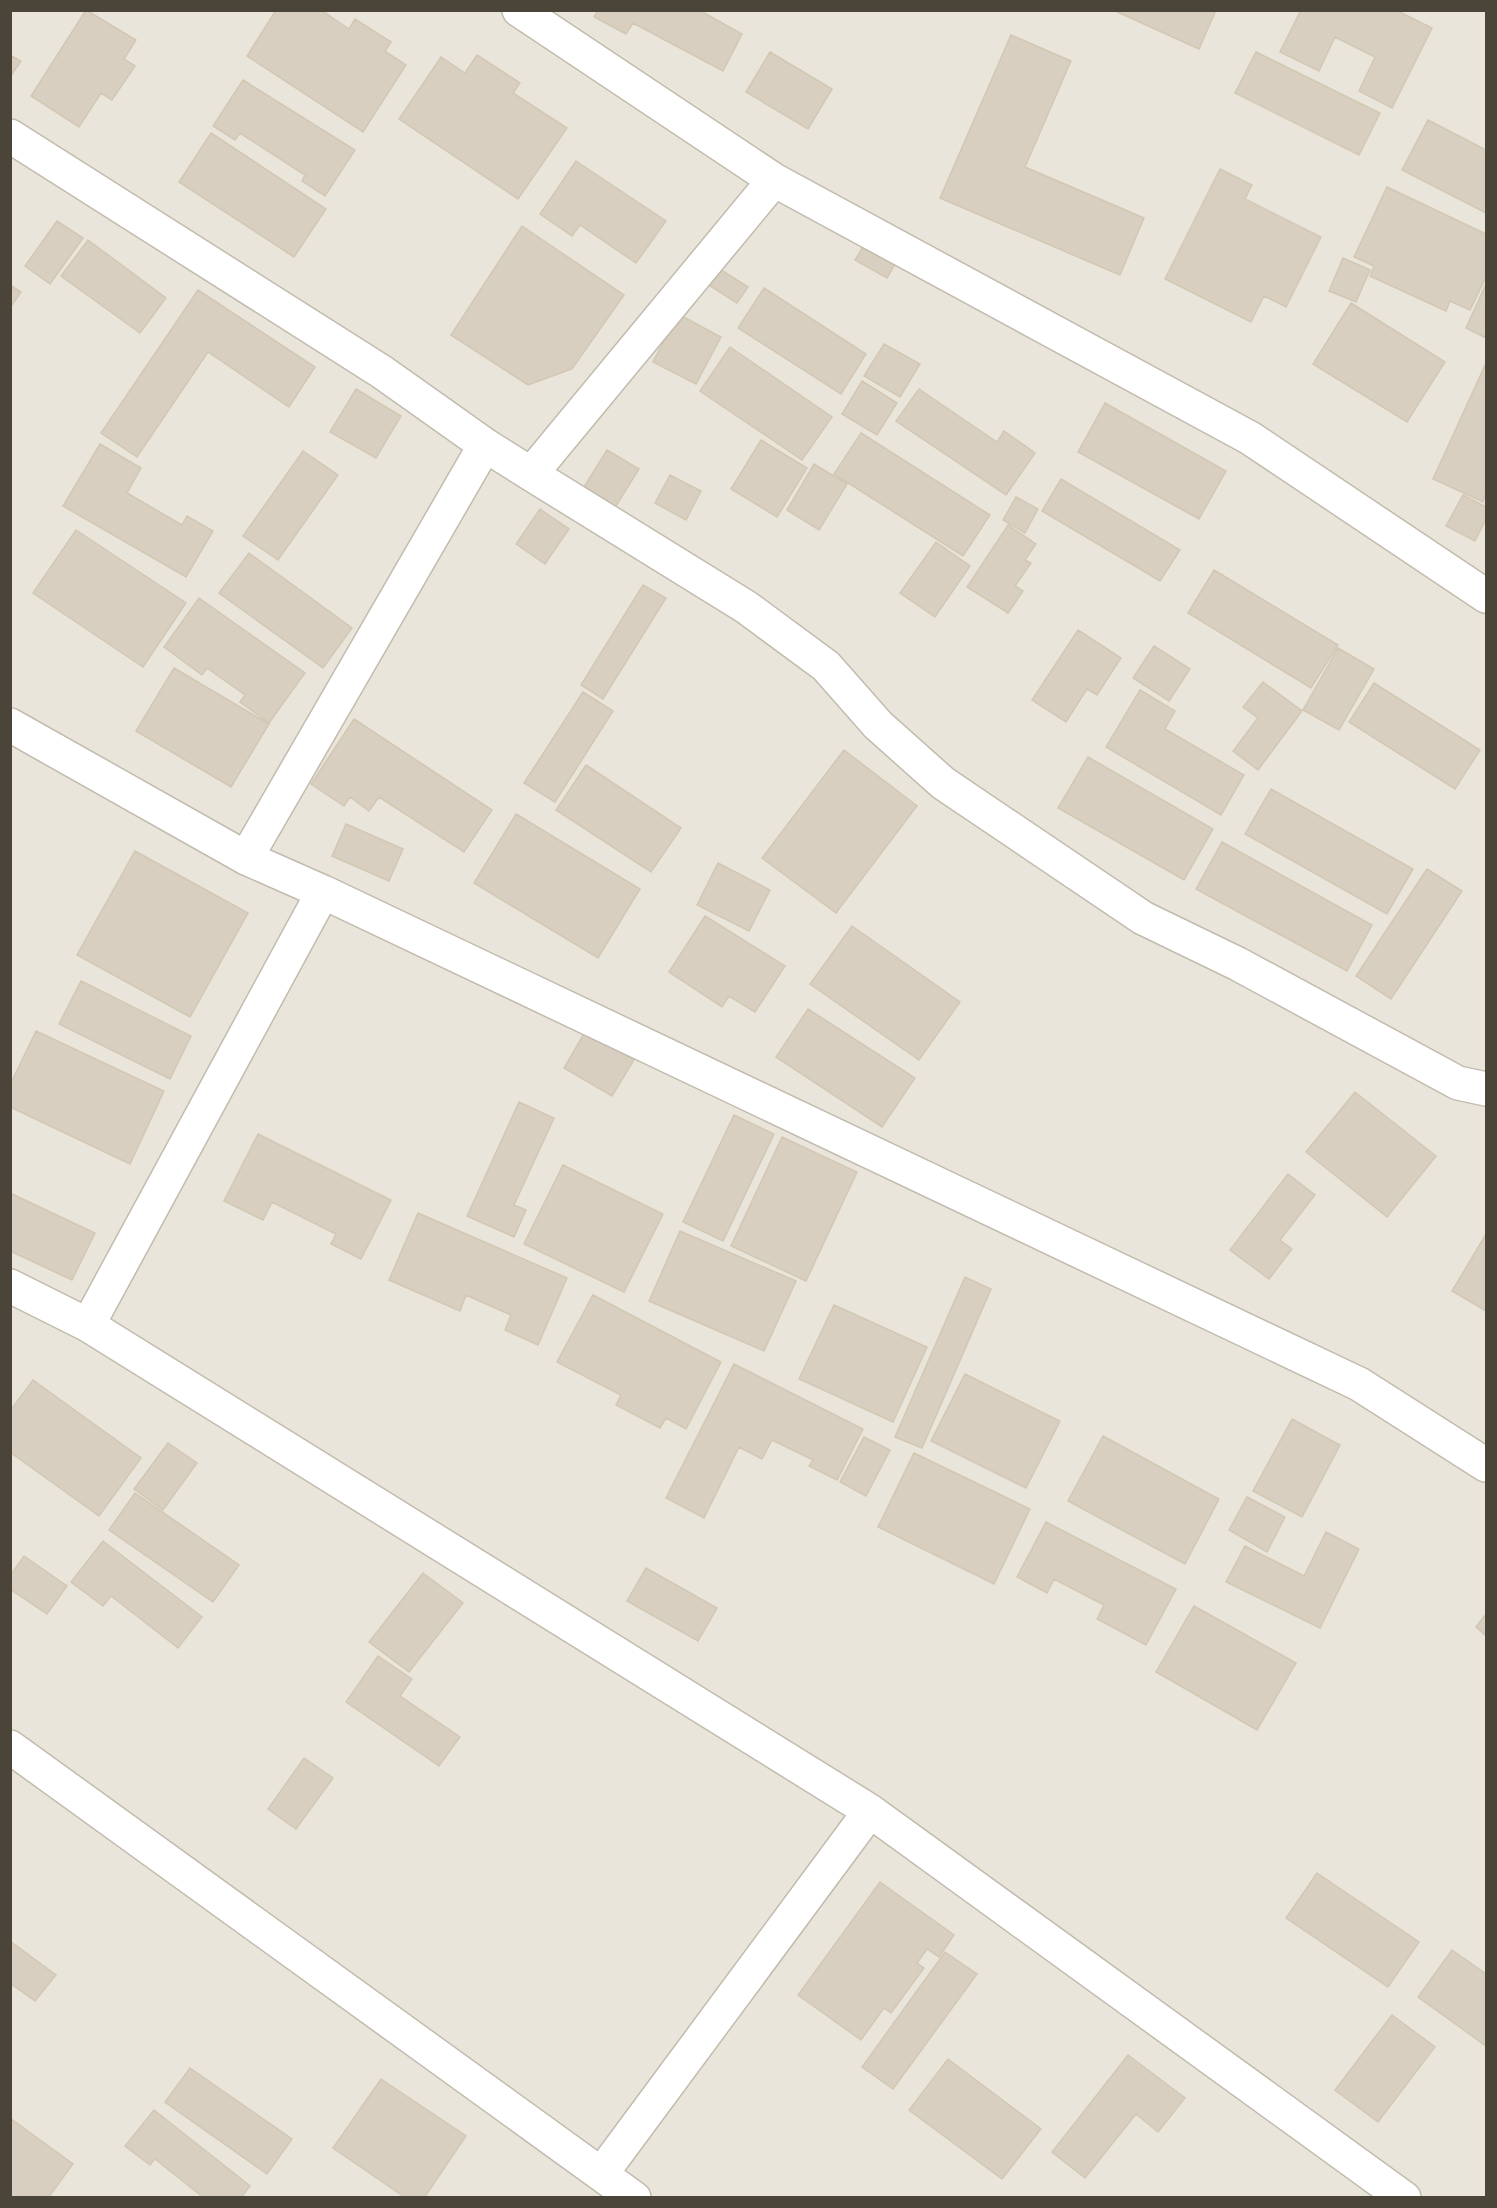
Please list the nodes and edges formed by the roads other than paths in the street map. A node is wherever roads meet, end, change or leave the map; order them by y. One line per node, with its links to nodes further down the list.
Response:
1 (519, 10): 3 (street)
2 (10, 136): 4 (street)
3 (774, 180): 5 (street); 6 (street)
4 (485, 445): 5 (street); 8 (street)
5 (531, 474): 10 (street)
6 (1486, 596)
7 (10, 725): 8 (street)
8 (246, 858): 9 (street)
9 (323, 892): 12 (street); 13 (street)
10 (1486, 1089)
11 (10, 1286): 12 (street)
12 (88, 1324): 15 (street)
13 (1486, 1465)
14 (10, 1747): 16 (street)
15 (870, 1811): 16 (street); 18 (street)
16 (602, 2173): 17 (street)
17 (634, 2198)
18 (1404, 2198)

